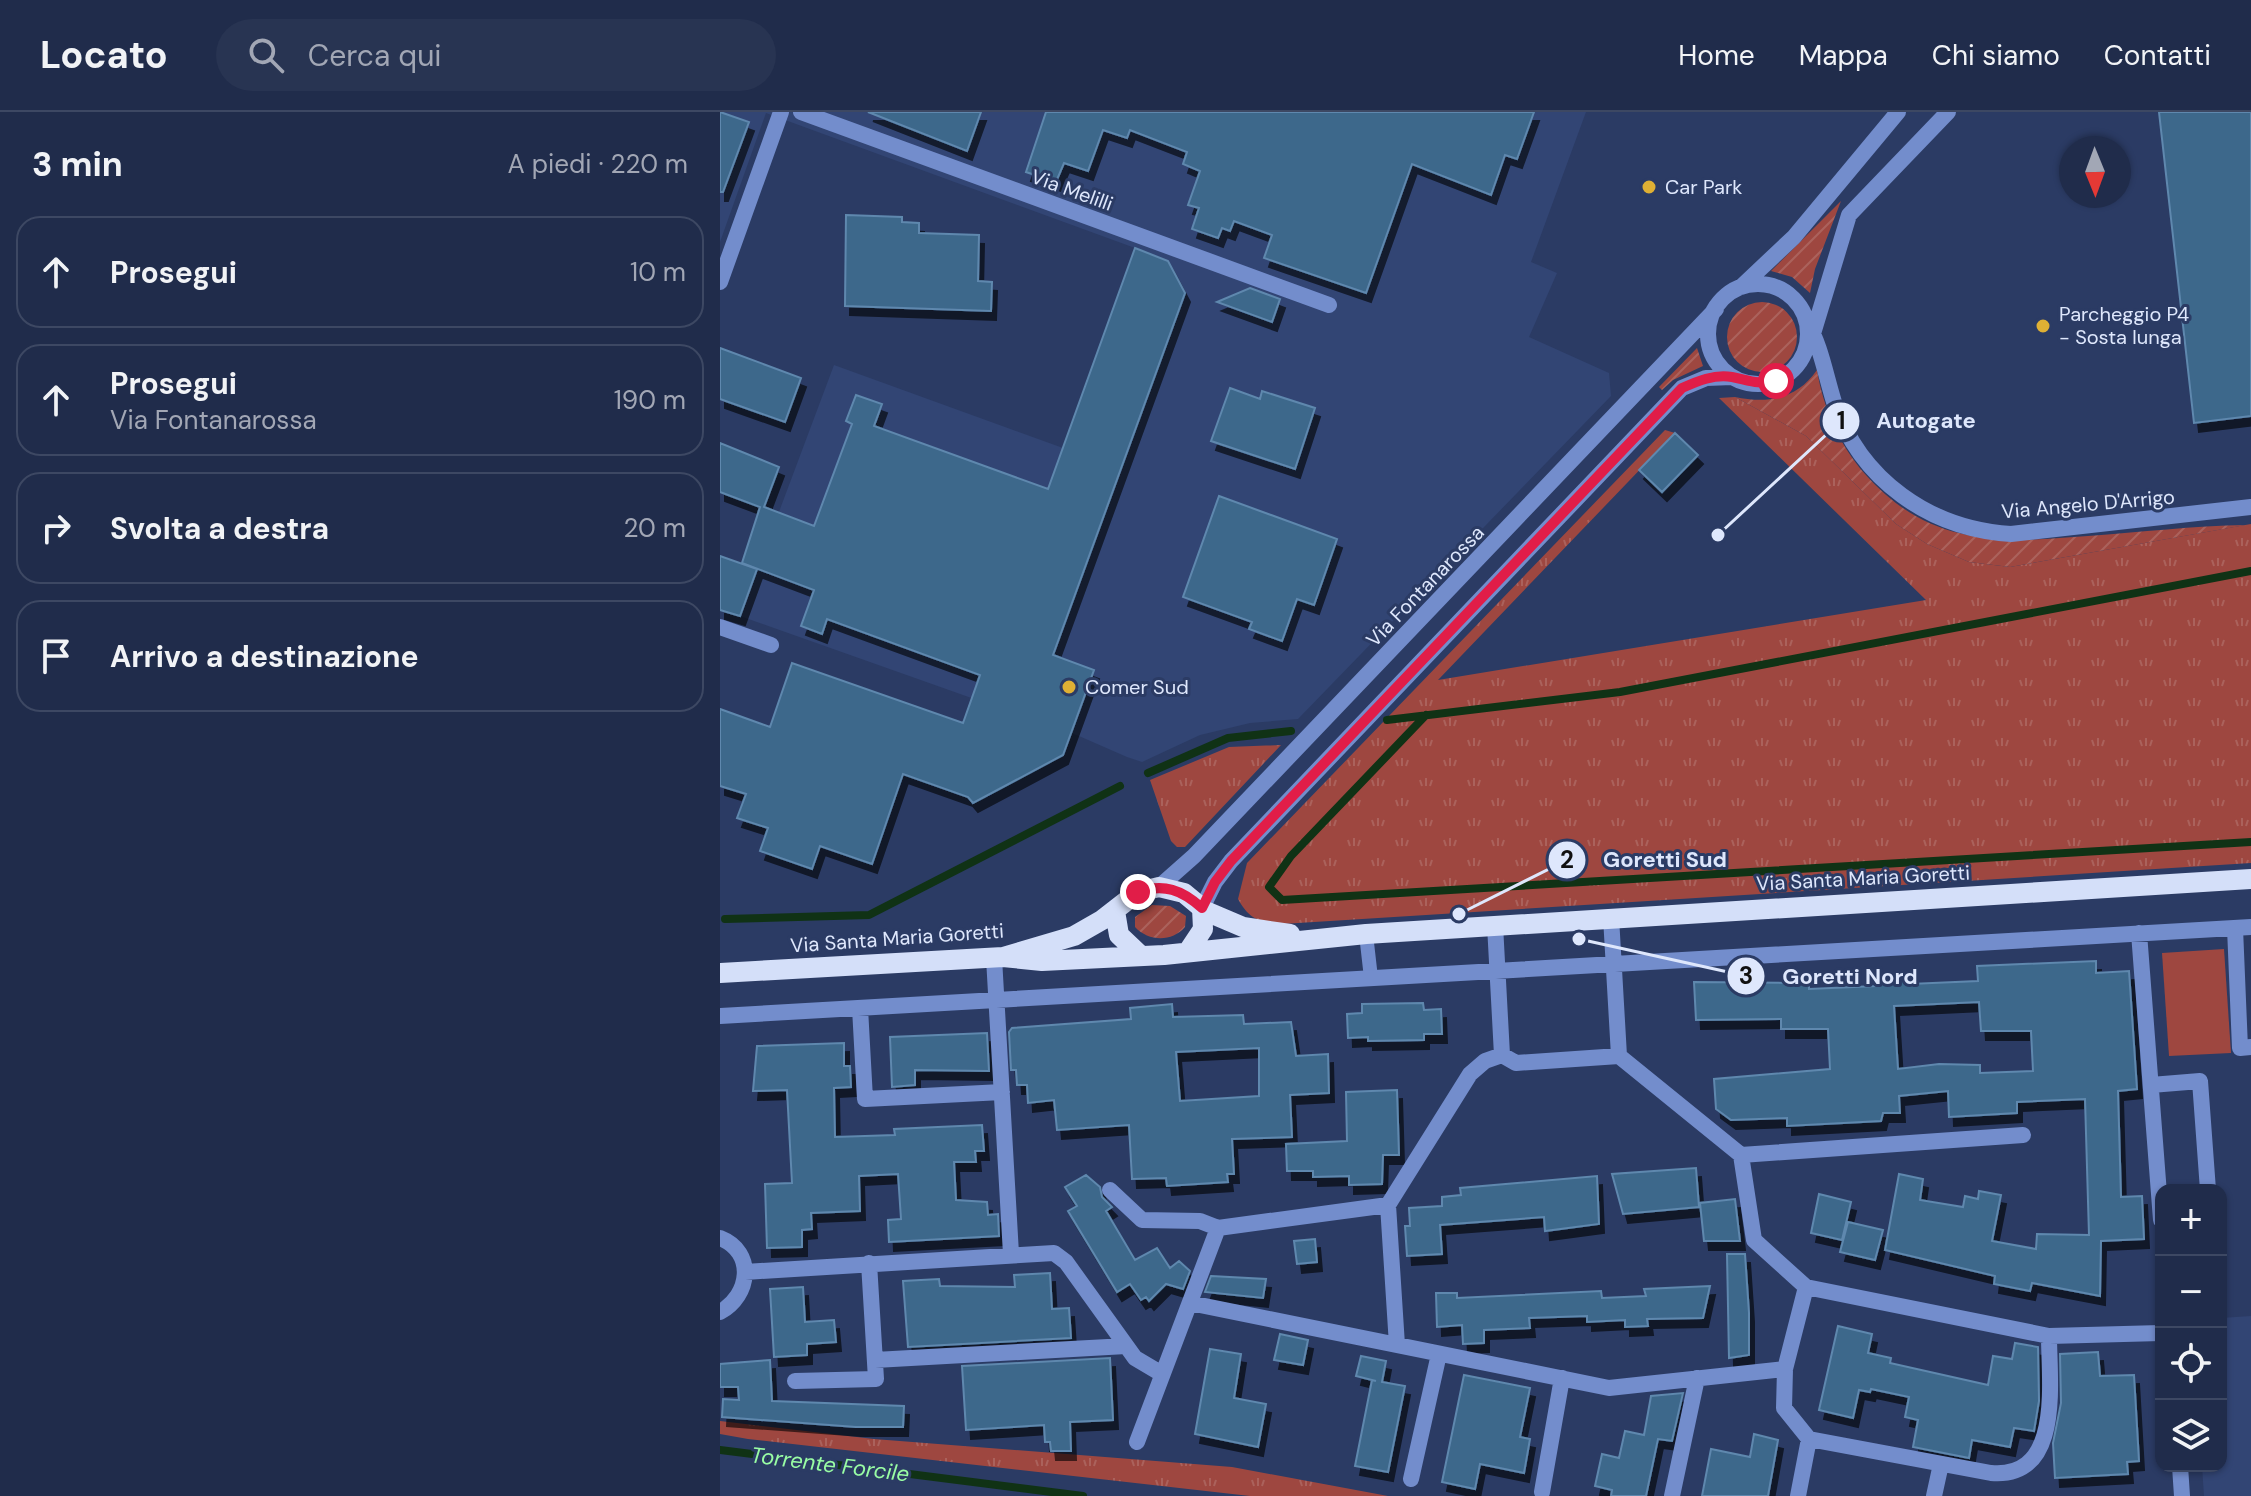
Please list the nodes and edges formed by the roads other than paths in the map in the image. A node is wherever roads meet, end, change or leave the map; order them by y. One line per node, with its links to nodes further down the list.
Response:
1 (781, 112): 5 (street)
2 (801, 112): 7 (street, Via Melilli)
3 (1898, 112): 6 (street)
4 (1948, 112): 9 (street)
5 (720, 282)
6 (1740, 288): 8 (street); 9 (street)
7 (1329, 305)
8 (1716, 309): 10 (street); 15 (street, Via Fontanarossa)
9 (1810, 327): 10 (street); 11 (street, Via Angelo D'Arrigo)
10 (1732, 377): 16 (street)
11 (2251, 507)
12 (720, 627): 13 (street)
13 (771, 645)
14 (2251, 879): 18 (main road, Via Santa Maria Goretti)
15 (1159, 887): 16 (main road); 17 (main road)
16 (1203, 909): 23 (main road); 24 (main road)
17 (1115, 911): 25 (main road); 26 (main road, Via Santa Maria Goretti)
18 (1611, 917): 19 (main road, Via Santa Maria Goretti); 27 (street)
19 (1495, 925): 22 (main road, Via Santa Maria Goretti); 28 (street)
20 (2243, 927): 21 (street); 34 (street)
21 (2139, 933): 27 (street); 37 (street)
22 (1366, 934): 23 (main road, Via Santa Maria Goretti); 30 (lane)
23 (1334, 936): 24 (main road)
24 (1189, 950): 25 (main road)
25 (1139, 954): 26 (main road)
26 (999, 958): 29 (main road, Via Santa Maria Goretti); 31 (street)
27 (1613, 964): 28 (street); 36 (street)
28 (1497, 971): 30 (street); 35 (street)
29 (720, 973)
30 (1371, 978): 31 (street)
31 (997, 1000): 32 (street); 38 (street)
32 (860, 1008): 33 (street); 38 (street)
33 (720, 1016)
34 (2251, 1047)
35 (1502, 1055): 36 (street); 44 (street)
36 (1619, 1056): 40 (street)
37 (2151, 1085): 41 (street); 42 (street)
38 (1002, 1092): 47 (street)
39 (2023, 1135): 40 (street)
40 (1741, 1155): 50 (street)
41 (2158, 1184)
42 (2208, 1184)
43 (1110, 1190): 45 (street)
44 (1388, 1205): 45 (street); 55 (street)
45 (1218, 1228): 51 (street)
46 (720, 1238): 49 (street)
47 (1011, 1254): 48 (street); 56 (street)
48 (869, 1263): 49 (street); 58 (street)
49 (745, 1272): 52 (street)
50 (1806, 1287): 54 (street); 59 (street)
51 (1190, 1303): 55 (street); 60 (street)
52 (720, 1312)
53 (2155, 1333): 54 (street)
54 (2049, 1336): 66 (street)
55 (1397, 1345): 57 (street)
56 (1126, 1346): 58 (street); 60 (street)
57 (1439, 1354): 61 (street); 68 (street)
58 (875, 1360): 63 (street)
59 (1785, 1369): 62 (street); 64 (street)
60 (1162, 1374): 65 (street)
61 (1562, 1378): 62 (street); 69 (street)
62 (1697, 1378): 70 (street)
63 (795, 1381)
64 (1809, 1439): 66 (street); 71 (street)
65 (1137, 1442)
66 (1941, 1464): 72 (street)
67 (2180, 1472): 73 (street)
68 (1411, 1479)
69 (1542, 1492)
70 (1672, 1496)
71 (1798, 1496)
72 (1934, 1496)
73 (2182, 1496)

